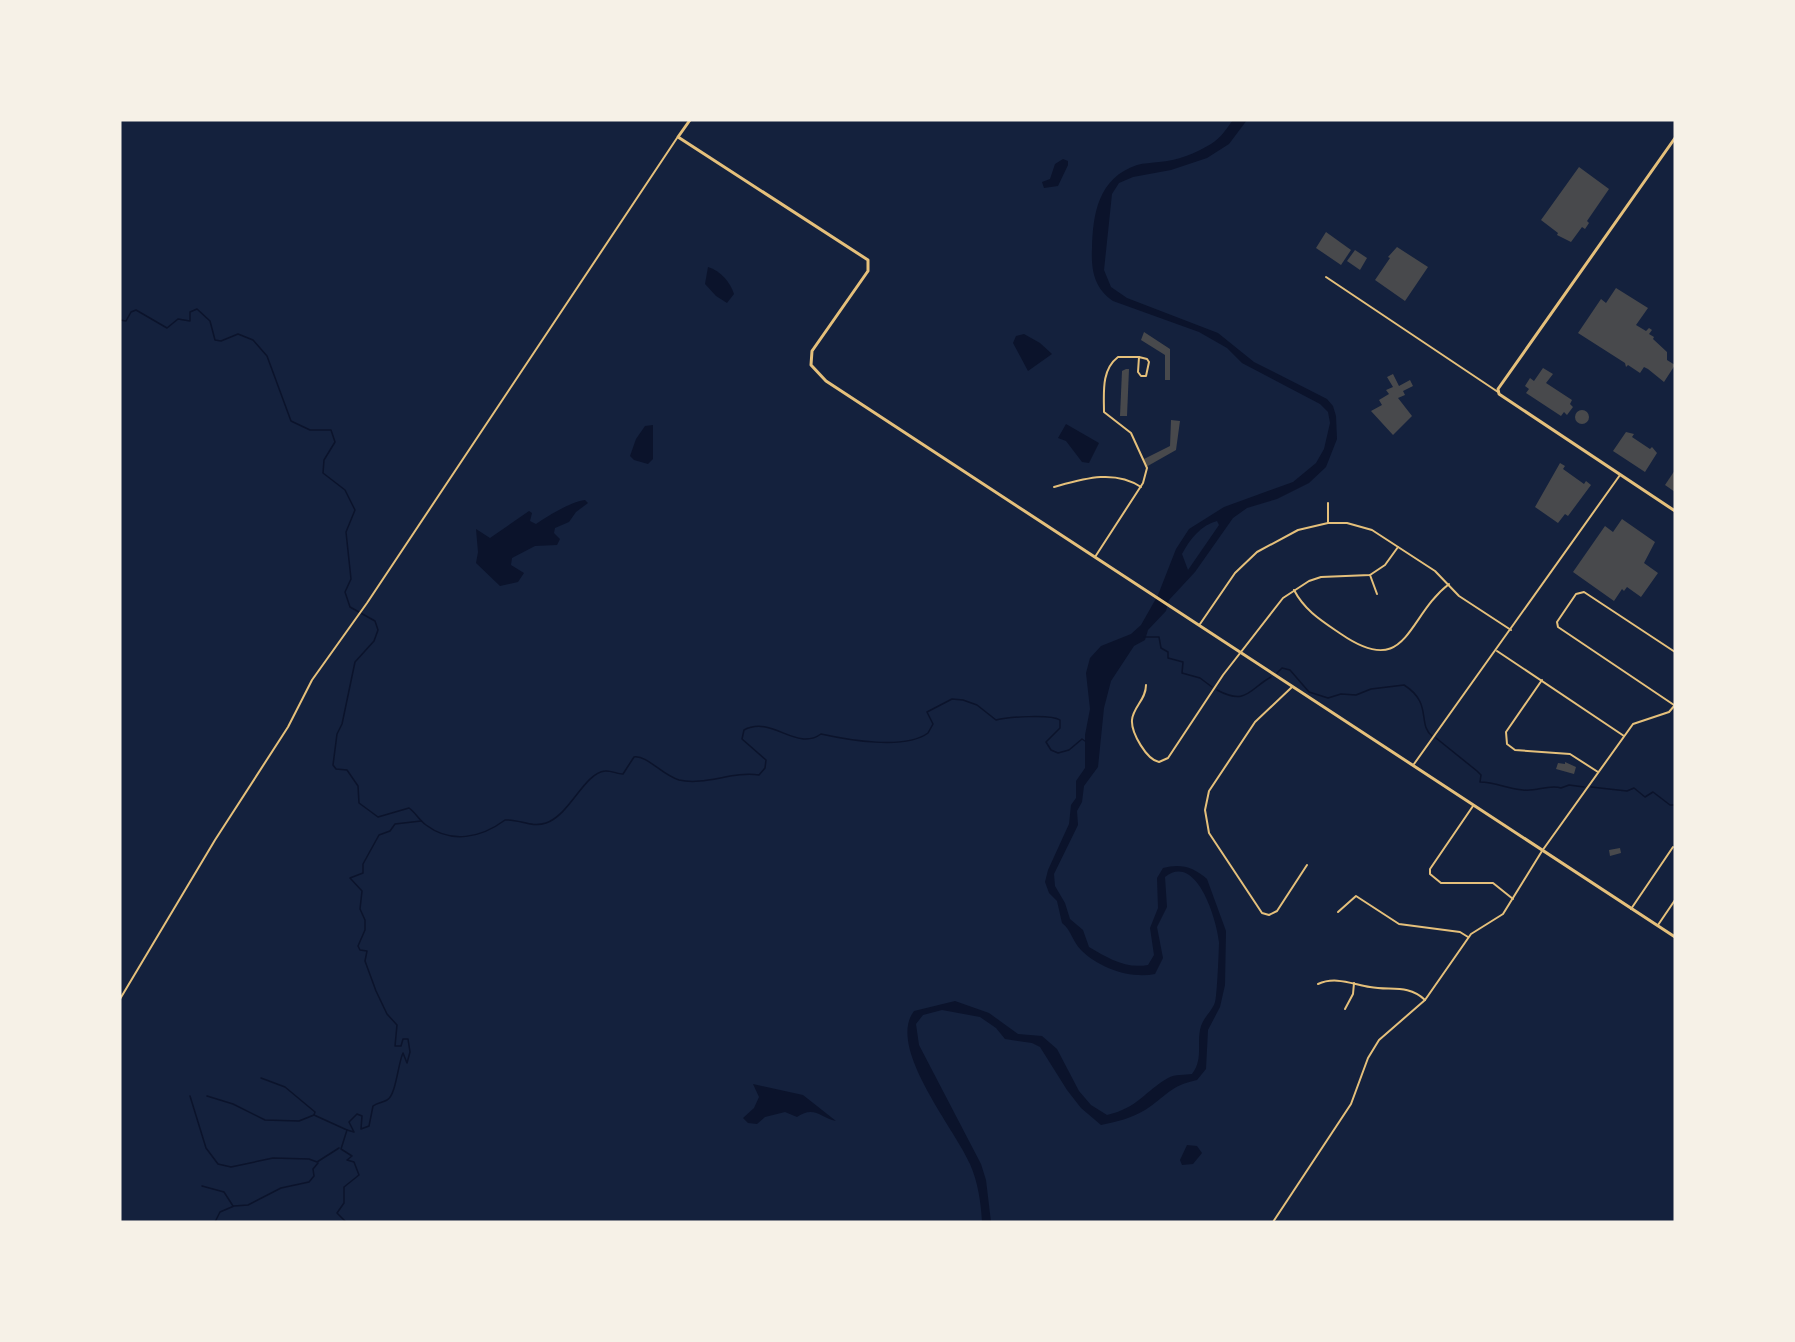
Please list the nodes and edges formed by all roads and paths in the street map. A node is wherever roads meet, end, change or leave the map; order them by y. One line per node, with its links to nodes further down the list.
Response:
1 (690, 120): 2 (street)
2 (678, 137): 14 (street); 44 (street)
3 (1675, 138): 6 (street)
4 (1326, 277): 6 (street)
5 (1139, 357): 5 (street); 9 (street)
6 (1498, 392): 7 (street)
7 (1620, 475): 11 (street); 20 (street)
8 (1054, 487): 9 (street)
9 (1141, 487): 14 (street)
10 (1328, 503): 12 (street)
11 (1675, 511)
12 (1328, 523): 13 (street); 19 (street)
13 (1398, 547): 15 (street); 16 (street)
14 (1095, 556): 19 (street)
15 (1370, 575): 17 (street); 18 (street)
16 (1449, 584): 17 (street); 20 (street)
17 (1294, 590): 23 (street)
18 (1377, 594)
19 (1199, 625): 23 (street)
20 (1511, 630): 21 (street)
21 (1496, 650): 24 (street); 29 (street)
22 (1675, 652): 27 (street)
23 (1242, 654): 25 (street); 26 (street)
24 (1542, 680): 28 (street); 30 (street)
25 (1146, 686)
26 (1292, 687): 29 (street); 34 (street)
27 (1675, 706): 28 (street)
28 (1624, 735): 30 (street)
29 (1414, 764): 31 (street)
30 (1598, 772): 33 (street)
31 (1474, 805): 33 (street); 35 (street)
32 (1673, 847): 37 (street)
33 (1542, 851): 35 (street); 37 (street)
34 (1307, 865)
35 (1513, 899): 40 (street)
36 (1675, 900): 39 (street)
37 (1631, 909): 39 (street)
38 (1338, 912): 40 (street)
39 (1657, 926): 41 (street)
40 (1468, 937): 45 (street)
41 (1675, 937)
42 (1354, 983): 43 (street); 45 (street); 46 (street)
43 (1318, 984)
44 (120, 999)
45 (1425, 1000): 47 (street)
46 (1345, 1009)
47 (1273, 1222)

